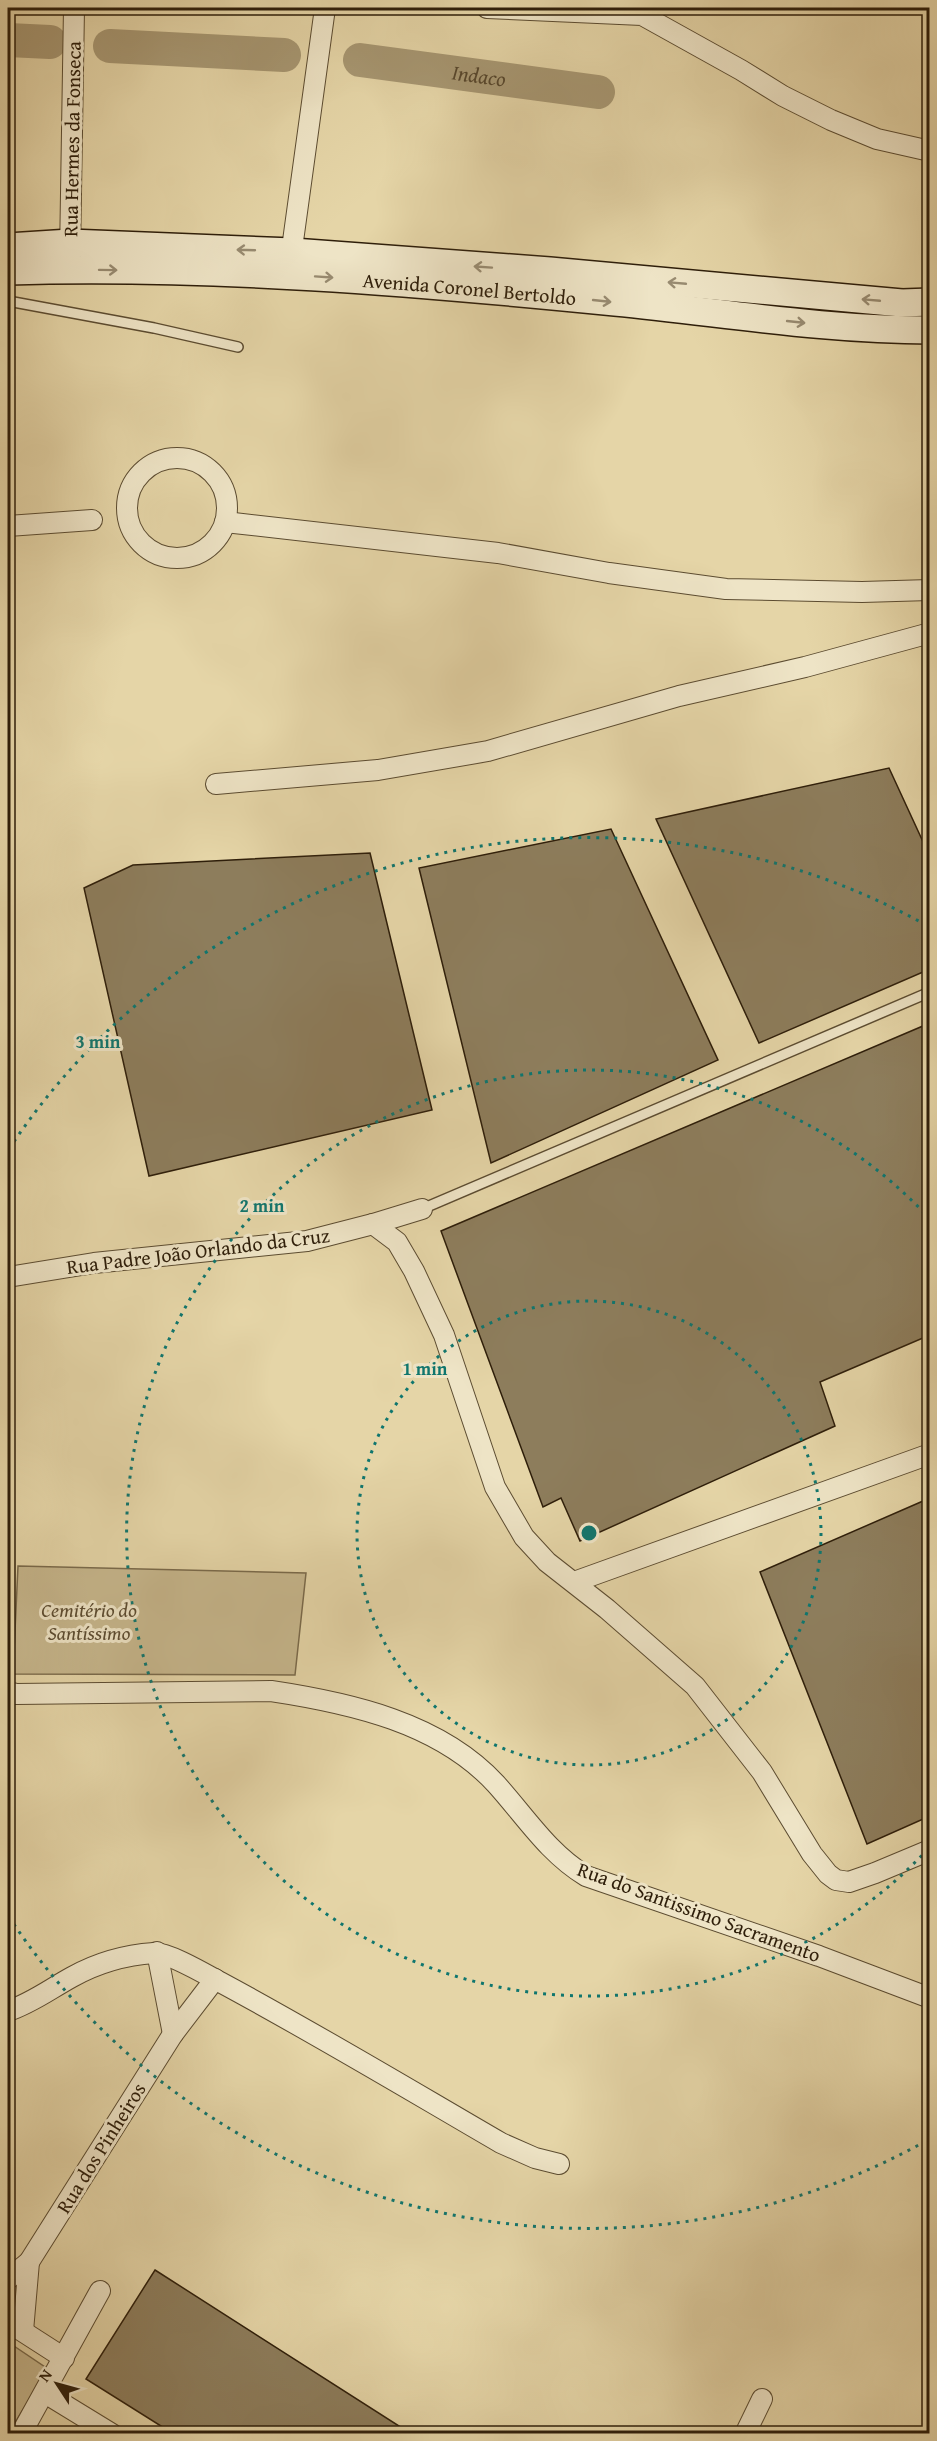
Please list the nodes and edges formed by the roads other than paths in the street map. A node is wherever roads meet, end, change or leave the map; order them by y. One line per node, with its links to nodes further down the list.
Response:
1 (74, 8): 6 (street, Rua Hermes da Fonseca)
2 (325, 8): 8 (street)
3 (487, 8): 4 (street)
4 (650, 11): 5 (street)
5 (930, 151)
6 (70, 243): 7 (street, Avenida Coronel Bertoldo); 8 (street, Avenida Coronel Bertoldo, one-way to 6); 9 (street, Rua Hermes da Fonseca)
7 (8, 247)
8 (290, 263): 9 (street, Avenida Coronel Bertoldo, one-way to 8); 11 (street, Avenida Coronel Bertoldo)
9 (70, 270): 10 (street, Avenida Coronel Bertoldo)
10 (8, 272)
11 (549, 283): 13 (street, Avenida Coronel Bertoldo, one-way to 11); 14 (street, Avenida Coronel Bertoldo, one-way to 14)
12 (8, 301): 15 (lane)
13 (930, 302)
14 (930, 330)
15 (238, 347)
16 (92, 520): 18 (street)
17 (225, 522): 17 (street); 19 (street)
18 (8, 526)
19 (930, 590)
20 (930, 633): 21 (street)
21 (216, 784)
22 (930, 992): 23 (lane)
23 (423, 1209): 24 (street, Rua Padre João Orlando da Cruz)
24 (374, 1224): 25 (street, Rua Padre João Orlando da Cruz); 27 (street)
25 (8, 1277)
26 (930, 1454): 27 (street)
27 (574, 1582): 29 (street)
28 (12, 1693): 32 (street, Rua do Santissimo Sacramento)
29 (930, 1850)
30 (157, 1952): 31 (street); 33 (street); 34 (street)
31 (215, 1979): 34 (street, Rua dos Pinheiros); 35 (street)
32 (930, 1998)
33 (8, 2011)
34 (173, 2034): 36 (street, Rua dos Pinheiros)
35 (559, 2164)
36 (29, 2262): 37 (street, Rua dos Pinheiros); 39 (street, Rua dos Pinheiros)
37 (8, 2279)
38 (100, 2291): 40 (street)
39 (15, 2327): 40 (street)
40 (64, 2358): 41 (street)
41 (45, 2393): 43 (street); 44 (street)
42 (762, 2399): 45 (street)
43 (21, 2433)
44 (112, 2433)
45 (745, 2433)

